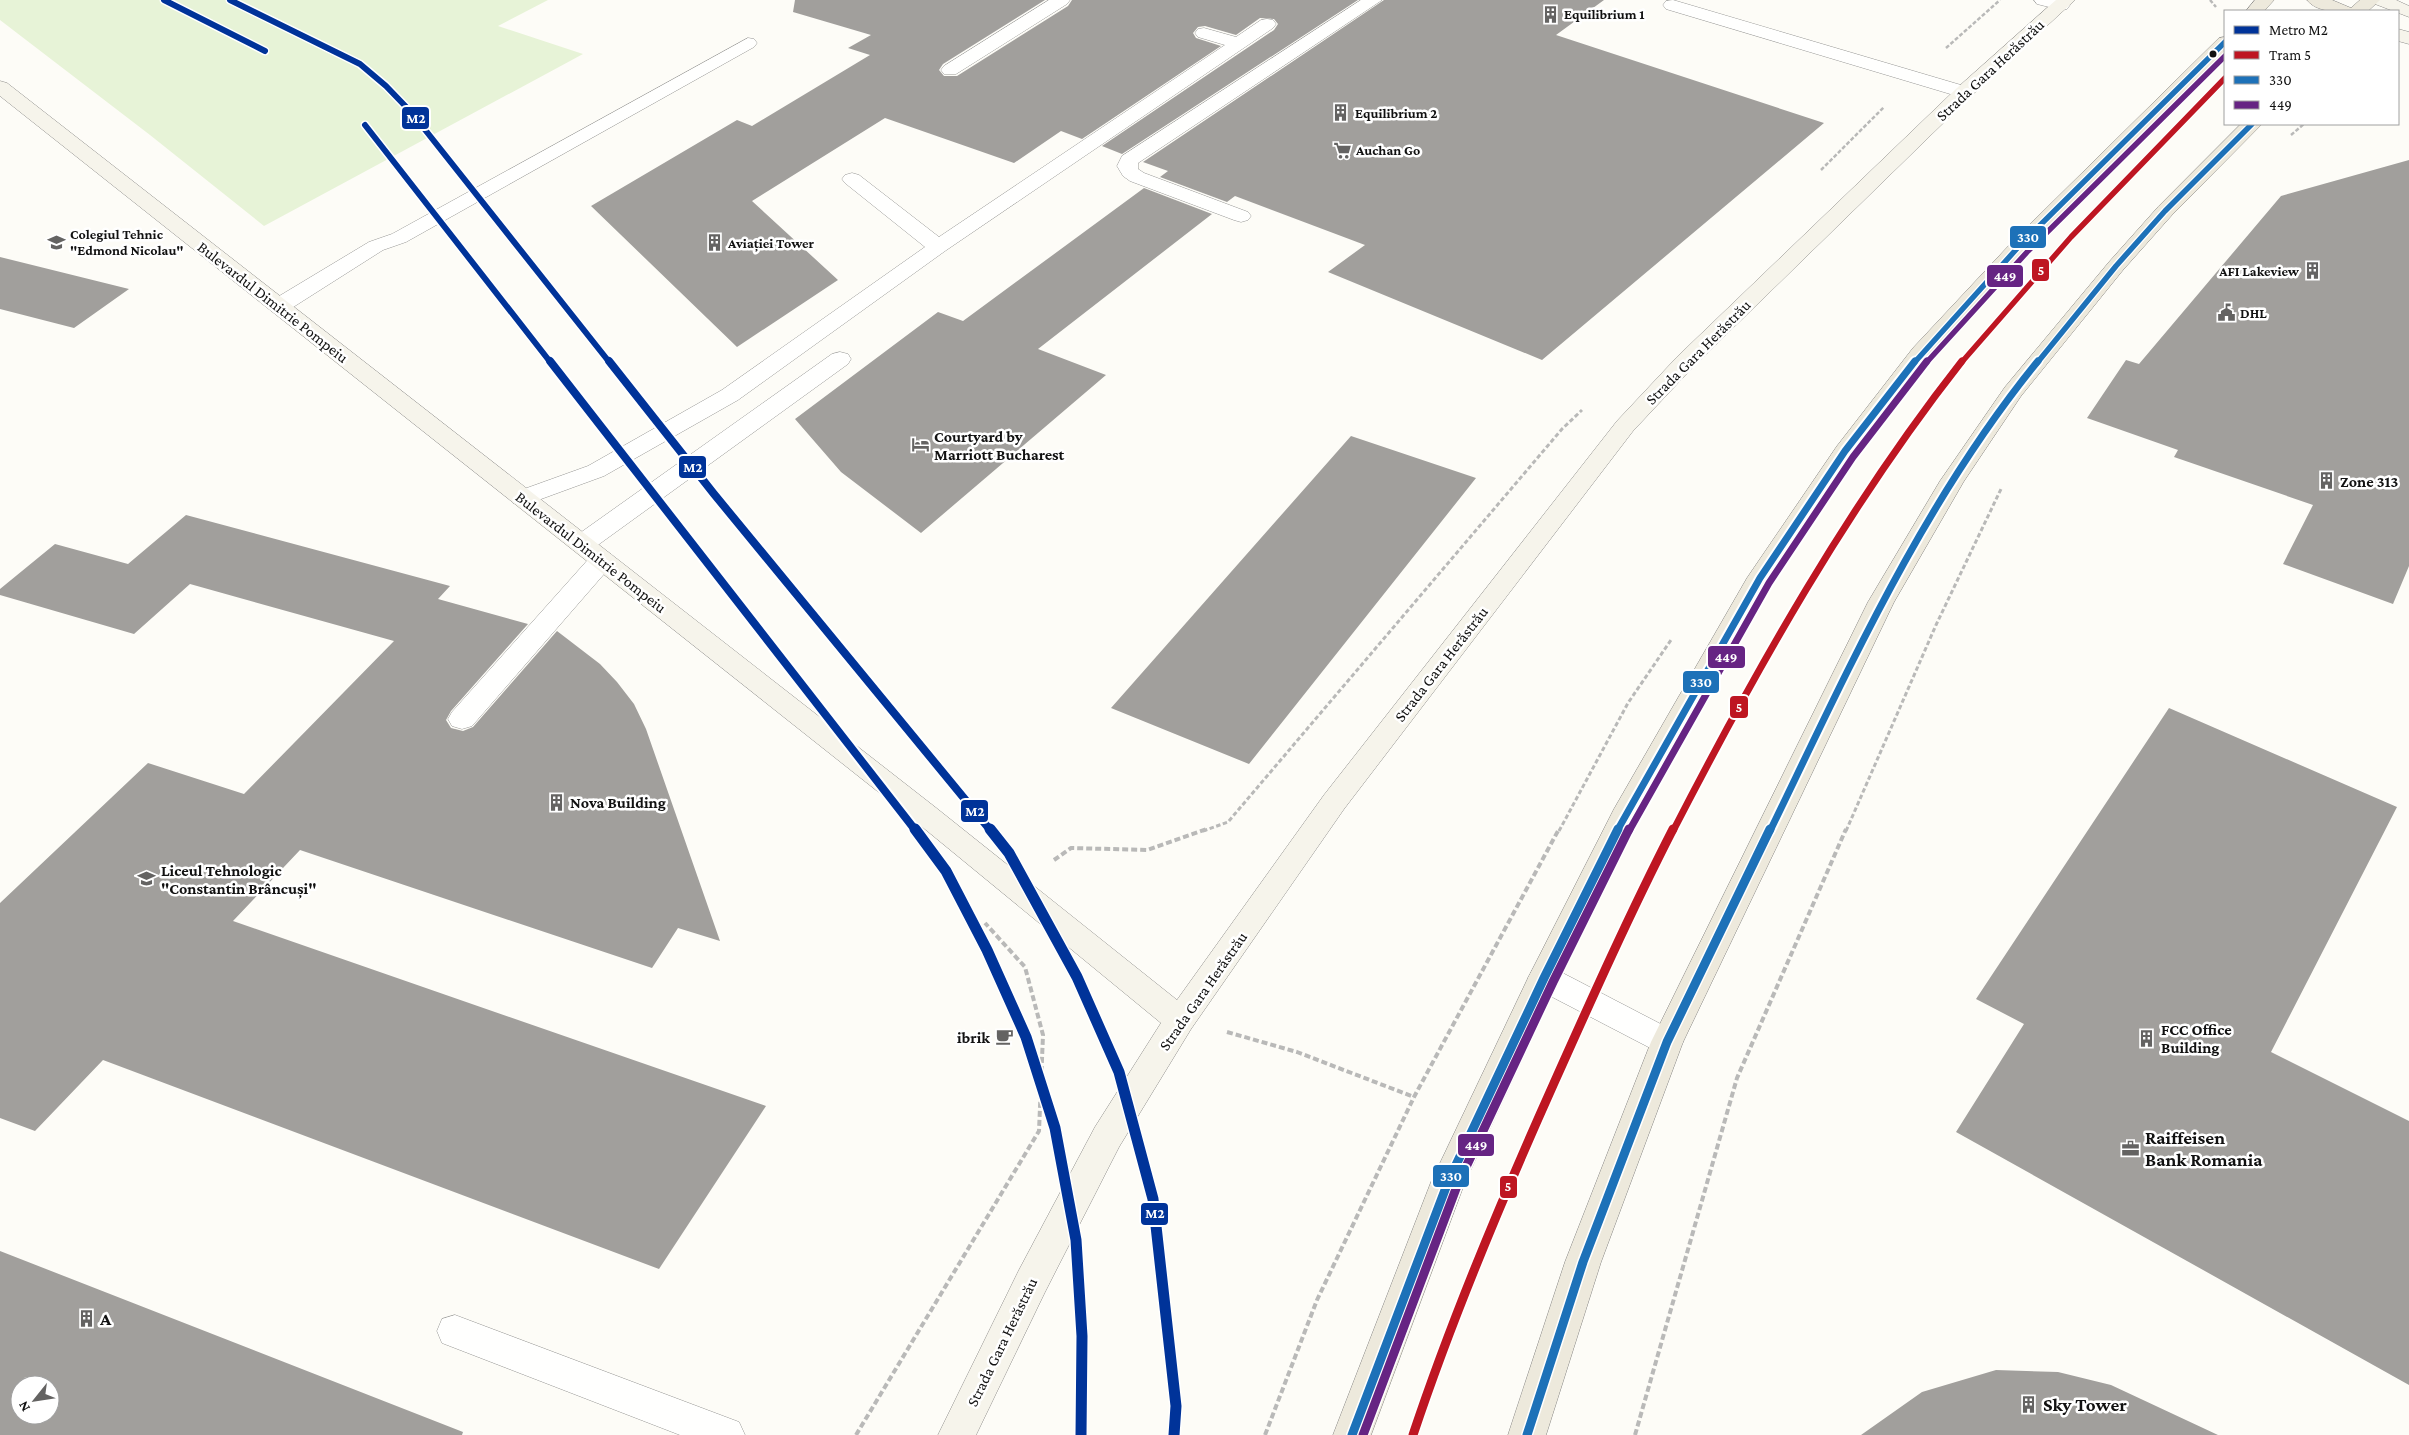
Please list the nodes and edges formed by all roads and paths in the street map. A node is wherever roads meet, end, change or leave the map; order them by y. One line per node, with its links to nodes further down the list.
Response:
1 (1061, 0): 19 (lane)
2 (1373, 0): 28 (lane)
3 (2000, 0): 20 (path)
4 (2265, 0): 10 (main road)
5 (2316, 0): 11 (main road)
6 (2371, 0): 12 (main road)
7 (2381, 0): 13 (street)
8 (2057, 2): 22 (street, Strada Gara Herăstrău)
9 (1672, 5): 20 (lane)
10 (2256, 10)
11 (2341, 10)
12 (2359, 10)
13 (2409, 12)
14 (1267, 24): 17 (lane)
15 (1204, 33): 17 (lane)
16 (748, 43): 30 (lane)
17 (1239, 43): 29 (lane)
18 (2224, 43): 38 (main road)
19 (950, 70)
20 (1914, 77): 22 (lane); 26 (path)
21 (2, 91): 30 (street, Bulevardul Dimitrie Pompeiu)
22 (1964, 92): 39 (street, Strada Gara Herăstrău)
23 (2251, 125): 40 (main road)
24 (2303, 125): 25 (path)
25 (2286, 140)
26 (1816, 176)
27 (852, 179): 29 (lane)
28 (1241, 216)
29 (938, 247): 34 (lane)
30 (279, 306): 34 (street, Bulevardul Dimitrie Pompeiu)
31 (840, 359): 35 (lane)
32 (1584, 408): 37 (path)
33 (2004, 480): 48 (path)
34 (522, 498): 35 (street, Bulevardul Dimitrie Pompeiu)
35 (592, 552): 36 (lane); 37 (street, Bulevardul Dimitrie Pompeiu)
36 (462, 719)
37 (1016, 887): 39 (street, Bulevardul Dimitrie Pompeiu); 44 (path)
38 (1544, 978): 40 (lane); 46 (main road)
39 (1180, 1020): 41 (path); 45 (street, Strada Gara Herăstrău)
40 (1667, 1042): 47 (main road)
41 (1414, 1097)
42 (455, 1331): 43 (lane)
43 (726, 1435)
44 (856, 1435)
45 (957, 1435)
46 (1352, 1435)
47 (1527, 1435)
48 (1635, 1435)

